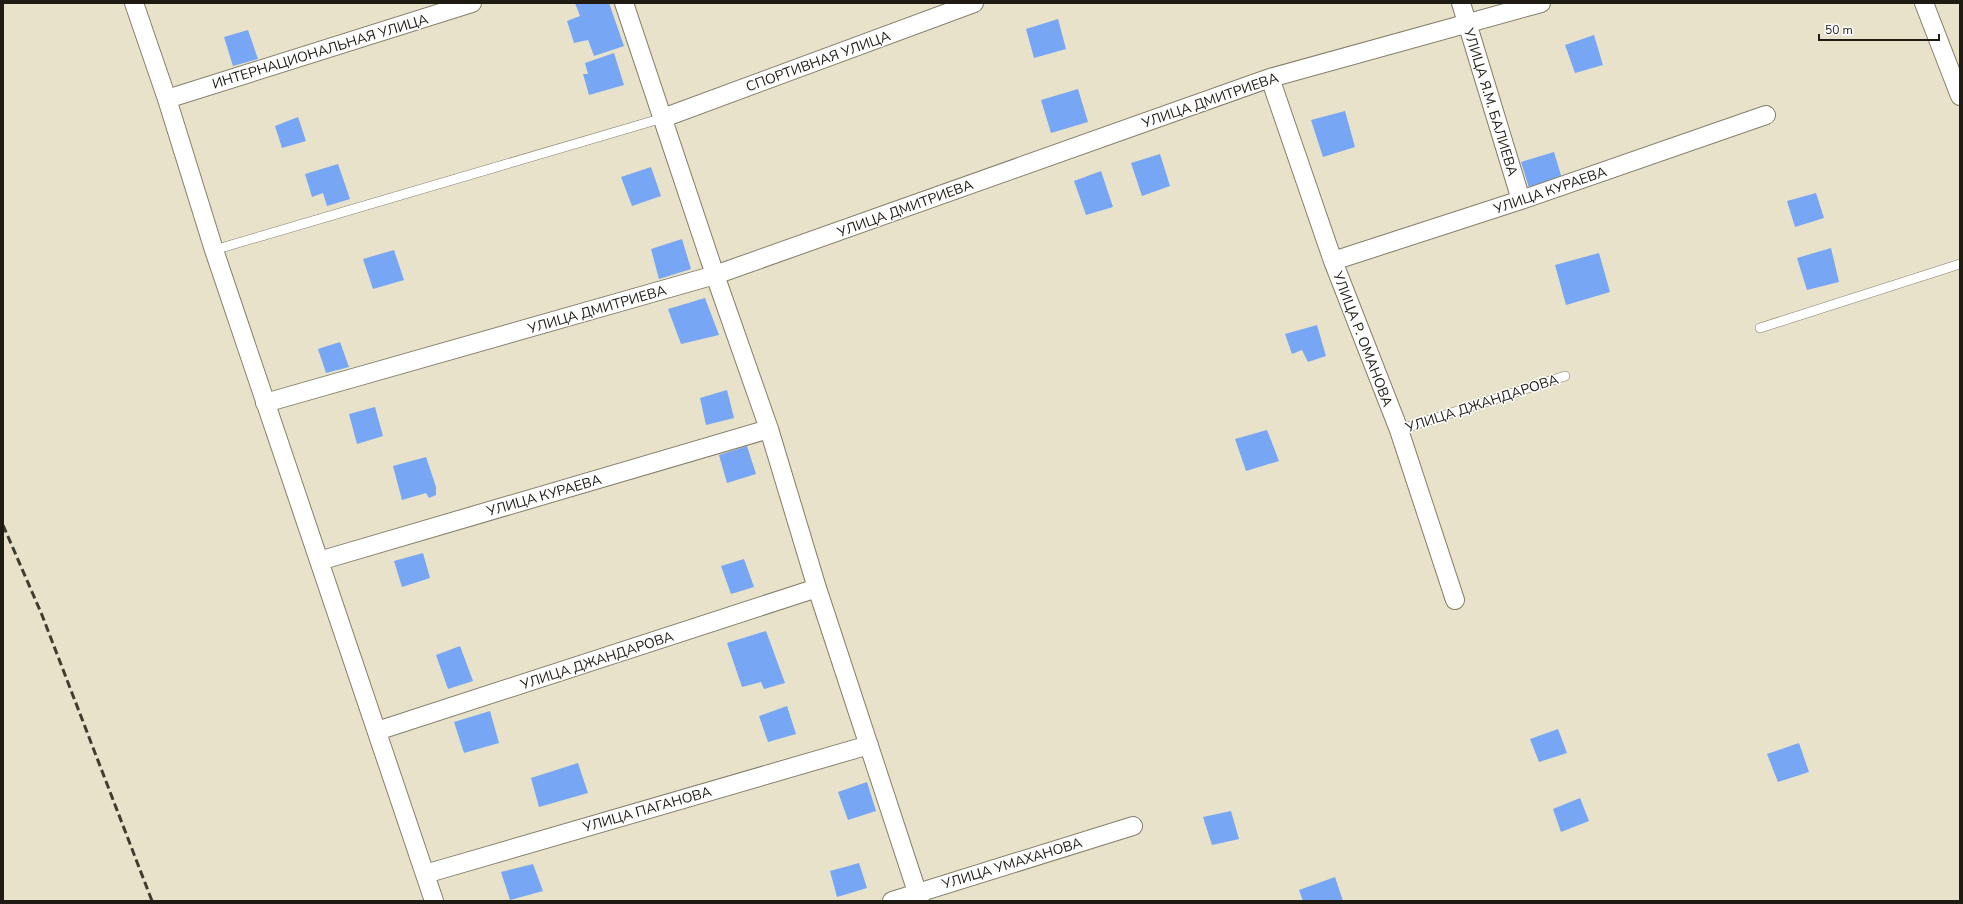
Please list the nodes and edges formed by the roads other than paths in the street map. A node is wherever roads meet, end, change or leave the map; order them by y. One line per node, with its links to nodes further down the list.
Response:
1 (134, 3): 11 (street)
2 (472, 3): 11 (street, ИНТЕРНАЦИОНАЛЬНАЯ УЛИЦА)
3 (624, 3): 13 (street)
4 (974, 3): 13 (street, СПОРТИВНАЯ УЛИЦА)
5 (1461, 3): 8 (street, УЛИЦА Я.М. БАЛИЕВА)
6 (1541, 3): 8 (street, УЛИЦА ДМИТРИЕВА)
7 (1924, 3): 10 (street)
8 (1467, 24): 9 (street, УЛИЦА ДМИТРИЕВА); 14 (street, УЛИЦА Я.М. БАЛИЕВА)
9 (1270, 78): 16 (street, УЛИЦА Р. ОМАНОВА); 18 (street, УЛИЦА ДМИТРИЕВА)
10 (1960, 96)
11 (167, 99): 15 (street)
12 (1766, 115): 14 (street, УЛИЦА КУРАЕВА)
13 (663, 118): 15 (lane); 18 (street)
14 (1521, 200): 16 (street, УЛИЦА КУРАЕВА)
15 (214, 250): 21 (street)
16 (1333, 261): 23 (street, УЛИЦА Р. ОМАНОВА)
17 (1960, 264): 19 (lane)
18 (715, 275): 21 (street, УЛИЦА ДМИТРИЕВА); 22 (street)
19 (1760, 328)
20 (1565, 376): 23 (lane, УЛИЦА ДЖАНДАРОВА)
21 (265, 403): 24 (street)
22 (769, 429): 24 (street, УЛИЦА КУРАЕВА); 25 (street)
23 (1399, 430): 26 (street, УЛИЦА Р. ОМАНОВА)
24 (319, 561): 27 (street)
25 (817, 588): 27 (street, УЛИЦА ДЖАНДАРОВА); 28 (street)
26 (1455, 600)
27 (377, 731): 30 (street)
28 (869, 745): 30 (street, УЛИЦА ПАГАНОВА); 31 (street)
29 (1133, 826): 31 (street, УЛИЦА УМАХАНОВА)
30 (425, 874): 32 (street)
31 (919, 897): 33 (street, УЛИЦА УМАХАНОВА)
32 (434, 901)
33 (892, 901)

